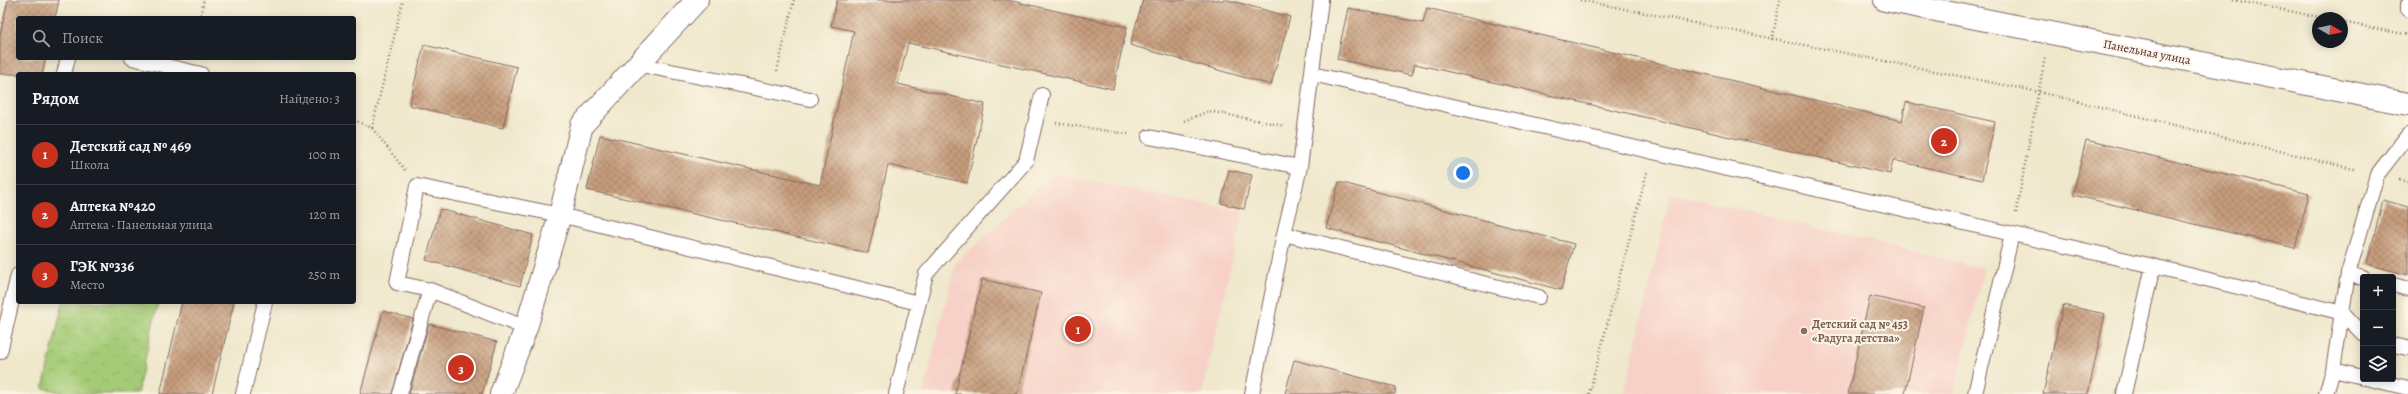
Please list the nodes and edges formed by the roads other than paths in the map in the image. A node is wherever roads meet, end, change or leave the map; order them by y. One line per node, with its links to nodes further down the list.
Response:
1 (697, 0): 8 (street)
2 (1321, 0): 11 (lane)
3 (1885, 0): 14 (street, Панельная улица)
4 (2408, 4): 5 (lane)
5 (2408, 10)
6 (68, 60): 9 (lane)
7 (141, 60): 10 (lane)
8 (636, 64): 13 (lane); 18 (street)
9 (64, 72)
10 (192, 72)
11 (1312, 74): 17 (lane); 20 (lane)
12 (1042, 94): 29 (lane)
13 (810, 100)
14 (2408, 104)
15 (2408, 135): 22 (lane)
16 (1149, 137): 17 (lane)
17 (1300, 167): 19 (lane)
18 (560, 215): 27 (lane); 29 (lane); 32 (street)
19 (1284, 234): 28 (lane); 43 (lane)
20 (2012, 234): 21 (lane); 44 (lane)
21 (2153, 266): 31 (lane); 45 (lane)
22 (2348, 274): 23 (lane); 31 (lane)
23 (2360, 277)
24 (16, 284): 34 (lane)
25 (2396, 286): 26 (lane)
26 (2408, 289)
27 (430, 290): 32 (lane); 40 (lane)
28 (1539, 297)
29 (918, 303): 42 (lane)
30 (265, 304): 39 (lane)
31 (2343, 313): 33 (lane); 35 (lane)
32 (526, 328): 41 (street)
33 (2360, 331)
34 (0, 352)
35 (2333, 370): 36 (lane); 46 (lane)
36 (2360, 376)
37 (2383, 382): 38 (lane)
38 (2408, 388)
39 (243, 394)
40 (400, 394)
41 (501, 394)
42 (896, 394)
43 (1252, 394)
44 (1975, 394)
45 (2124, 394)
46 (2326, 394)

